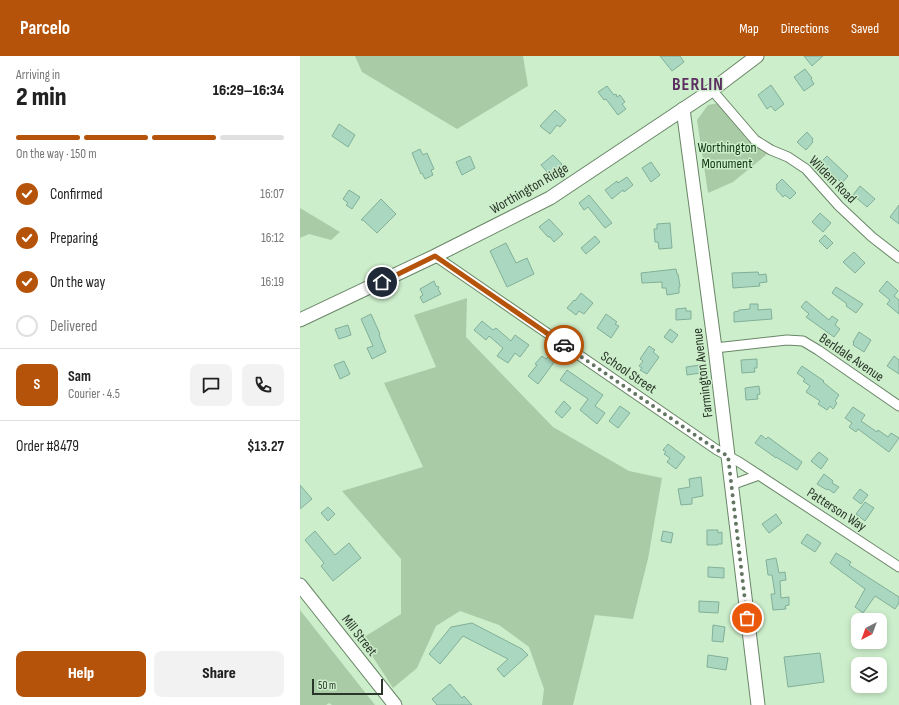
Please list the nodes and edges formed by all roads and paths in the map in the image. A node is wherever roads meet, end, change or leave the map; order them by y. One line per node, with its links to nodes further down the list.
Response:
1 (757, 56): 2 (street, Worthington Ridge)
2 (712, 90): 3 (street, Worthington Ridge); 5 (street, Wildem Road)
3 (683, 109): 4 (street, Worthington Ridge); 7 (street, Farmington Avenue)
4 (435, 256): 6 (street, Worthington Ridge); 9 (street, School Street)
5 (899, 258)
6 (300, 320)
7 (715, 348): 8 (street, Berldale Avenue); 9 (street, Farmington Avenue)
8 (899, 406)
9 (728, 456): 10 (street, Patterson Way); 11 (street, Farmington Avenue)
10 (759, 476): 11 (street); 12 (street, Patterson Way)
11 (731, 485): 15 (street, Farmington Avenue)
12 (899, 567)
13 (300, 586): 14 (street, Mill Street)
14 (395, 705)
15 (758, 705)

